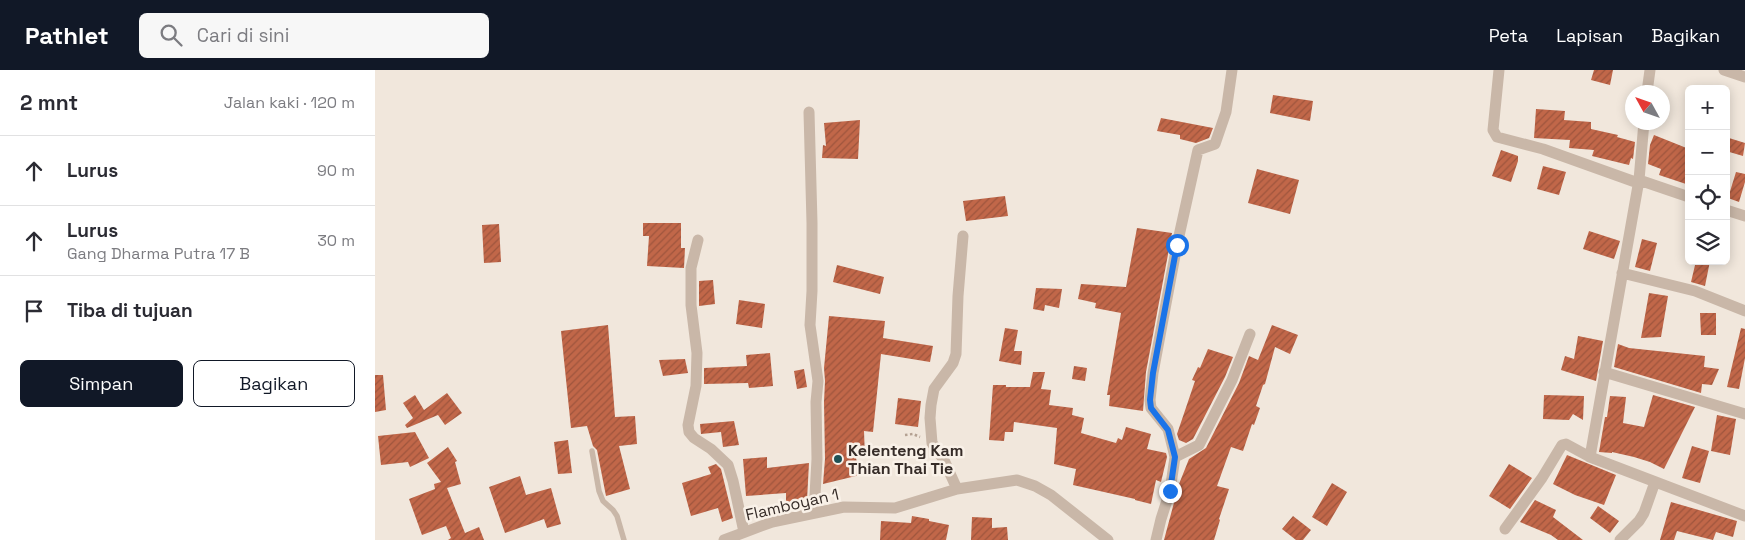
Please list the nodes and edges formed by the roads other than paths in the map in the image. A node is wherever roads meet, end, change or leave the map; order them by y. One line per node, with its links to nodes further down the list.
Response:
1 (1232, 70): 21 (street)
2 (1499, 70): 9 (street)
3 (1650, 70): 6 (street)
4 (1724, 70): 5 (street)
5 (1745, 77)
6 (1648, 85)
7 (809, 112): 25 (street)
8 (1643, 130): 9 (street)
9 (1638, 181): 10 (street); 15 (street)
10 (1685, 196)
11 (1730, 211): 12 (street)
12 (1745, 216)
13 (963, 236): 24 (street)
14 (698, 240): 28 (street)
15 (1622, 273): 16 (street); 18 (street)
16 (1745, 311)
17 (1250, 334): 21 (street)
18 (1605, 372): 19 (street); 22 (street)
19 (1745, 414)
20 (592, 451): 29 (lane)
21 (1175, 457): 32 (street)
22 (1589, 457): 23 (street); 27 (street)
23 (1655, 482): 26 (street); 33 (street)
24 (957, 489): 25 (street, Flamboyan 1); 31 (street, Flamboyan 1)
25 (814, 513): 28 (street, Flamboyan 1)
26 (1745, 516)
27 (1505, 529)
28 (744, 532): 30 (street, Flamboyan 1)
29 (623, 540)
30 (724, 540)
31 (1108, 540)
32 (1156, 540)
33 (1620, 540)

